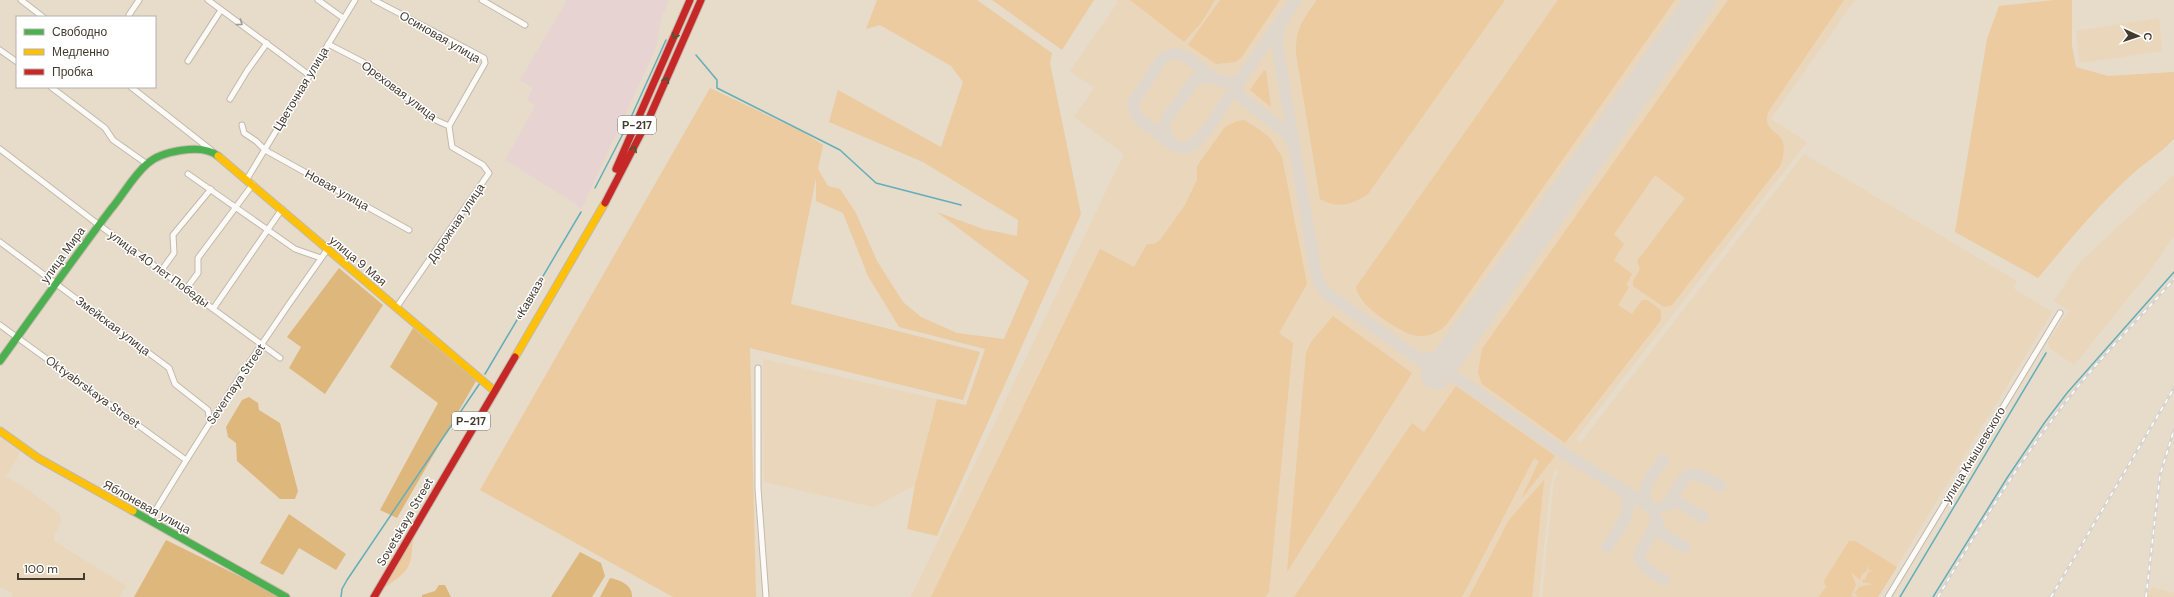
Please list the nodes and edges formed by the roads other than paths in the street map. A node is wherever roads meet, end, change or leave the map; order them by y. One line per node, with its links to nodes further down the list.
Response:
1 (22, 0): 13 (street)
2 (139, 0): 12 (street)
3 (208, 0): 11 (street)
4 (318, 0): 14 (street)
5 (355, 0): 14 (street, Цветочная улица)
6 (374, 0): 26 (street, Осиновая улица)
7 (482, 0): 10 (street)
8 (690, 0): 55 (main road, «Кавказ» / Р-217, one-way to 55)
9 (701, 0): 58 (main road, «Кавказ» / Р-217, one-way to 9)
10 (491, 2): 15 (street)
11 (221, 10): 16 (street, one-way to 16); 20 (street)
12 (129, 15)
13 (42, 16)
14 (344, 18): 17 (street, Цветочная улица)
15 (525, 25)
16 (267, 43): 21 (street); 24 (street)
17 (328, 44): 21 (street, Цветочная улица); 26 (street, Ореховая улица)
18 (0, 50): 19 (street)
19 (16, 61)
20 (188, 61)
21 (309, 75): 28 (street, Цветочная улица)
22 (52, 88): 30 (street)
23 (132, 88): 29 (street, улица 9 Мая)
24 (230, 99)
25 (242, 125): 28 (street, Новая улица)
26 (449, 126): 46 (street, Дорожная улица)
27 (0, 149): 37 (street, улица 40 лет Победы)
28 (264, 150): 32 (street, Цветочная улица); 39 (street, Новая улица)
29 (212, 151): 30 (main road); 32 (main road, улица 9 Мая)
30 (146, 164): 37 (main road, улица Мира)
31 (188, 174): 34 (street)
32 (247, 179): 33 (main road, улица 9 Мая)
33 (253, 184): 35 (street); 36 (main road, улица 9 Мая)
34 (211, 189): 35 (street); 43 (street)
35 (236, 208): 38 (street); 45 (street)
36 (282, 209): 38 (street); 41 (main road, улица 9 Мая)
37 (99, 225): 43 (street, улица 40 лет Победы); 44 (main road, улица Мира)
38 (268, 230): 42 (street); 47 (street)
39 (409, 230)
40 (0, 242): 44 (street, Змейская улица)
41 (327, 250): 42 (street, Severnaya Street); 46 (main road, улица 9 Мая)
42 (321, 258): 51 (street, Severnaya Street)
43 (161, 271): 45 (street, улица 40 лет Победы)
44 (56, 284): 50 (main road, улица Мира); 56 (street, Змейская улица)
45 (186, 289): 47 (street, улица 40 лет Победы)
46 (396, 308): 55 (main road, улица 9 Мая)
47 (214, 309): 51 (street, улица 40 лет Победы)
48 (2060, 313): 65 (street, улица Кнышевского)
49 (0, 325): 50 (street, Oktyabrskaya Street)
50 (17, 337): 53 (main road, улица Мира); 59 (street, Oktyabrskaya Street)
51 (262, 344): 52 (street, улица 40 лет Победы); 56 (street, Severnaya Street)
52 (280, 358)
53 (0, 361)
54 (758, 368): 64 (street)
55 (491, 388): 62 (main road, «Кавказ» / Р-217)
56 (210, 422): 59 (street, Severnaya Street)
57 (0, 431): 60 (main road, Яблоневая улица)
58 (455, 458): 63 (main road, Sovetskaya Street / Р-217)
59 (186, 460): 60 (street, Severnaya Street)
60 (149, 521): 61 (main road, Яблоневая улица)
61 (286, 597)
62 (368, 597)
63 (374, 597)
64 (766, 597)
65 (1888, 597)

